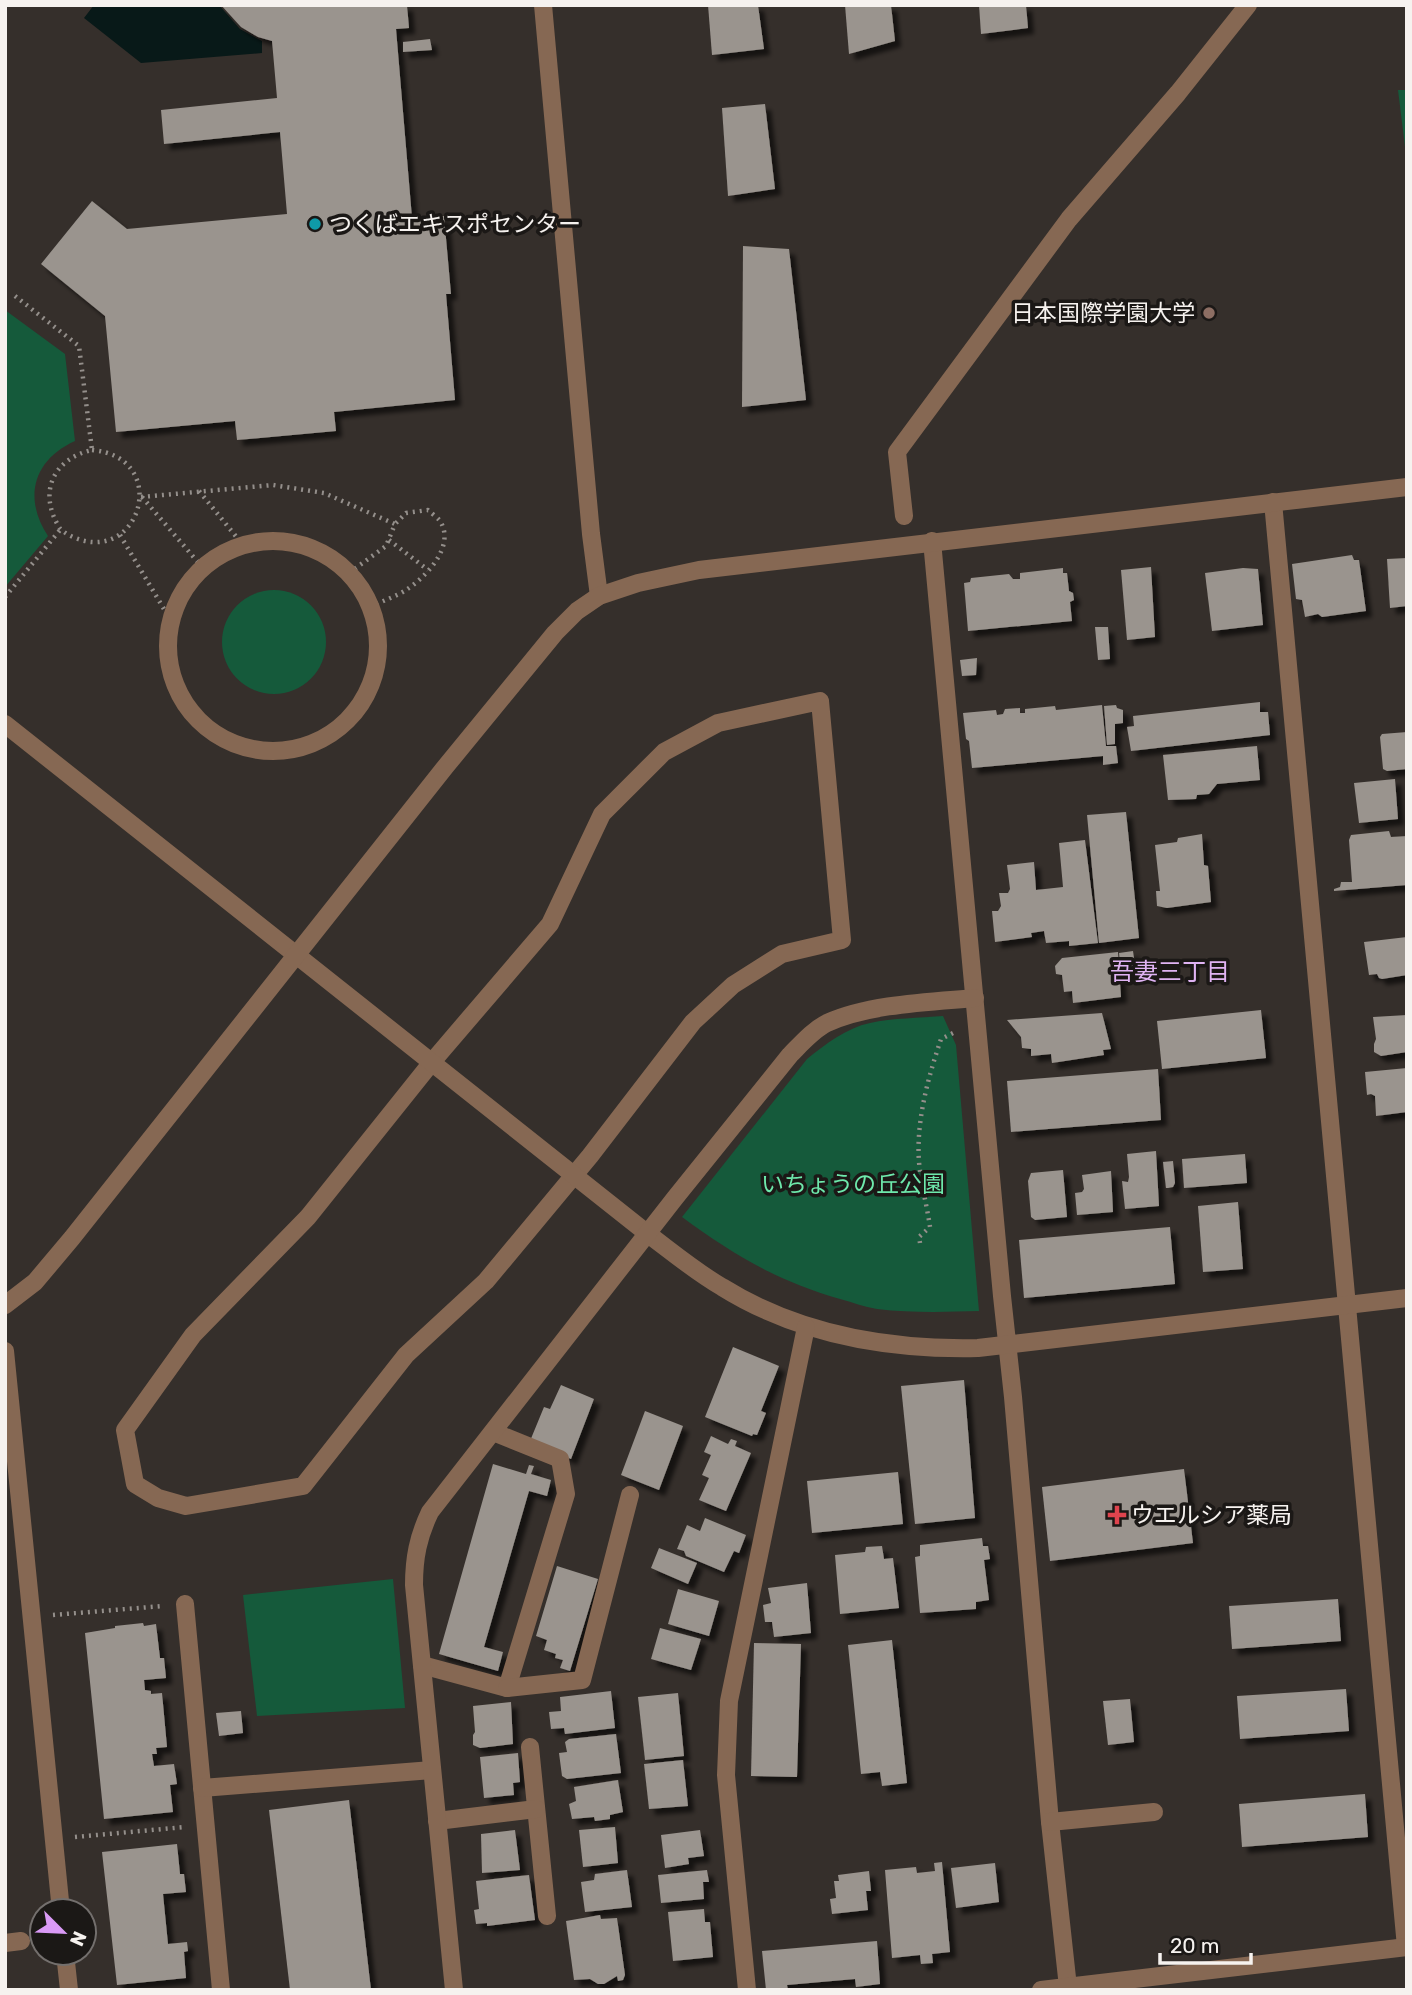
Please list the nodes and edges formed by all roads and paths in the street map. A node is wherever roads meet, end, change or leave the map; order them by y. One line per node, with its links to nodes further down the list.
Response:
1 (543, 5): 20 (street)
2 (1248, 5): 9 (street)
3 (15, 296): 4 (path)
4 (92, 450): 7 (path); 11 (path)
5 (1407, 487): 8 (street)
6 (199, 491): 7 (path); 10 (path); 15 (path)
7 (141, 497): 12 (path); 16 (path)
8 (1273, 502): 14 (street); 33 (street)
9 (904, 516)
10 (395, 524): 13 (path); 17 (path)
11 (60, 530): 12 (path); 19 (path)
12 (120, 535): 22 (path)
13 (389, 540): 17 (path); 18 (path)
14 (932, 541): 20 (street); 25 (street)
15 (243, 545): 16 (street); 18 (street)
16 (203, 568): 22 (street)
17 (428, 570): 21 (path)
18 (349, 573): 21 (street)
19 (5, 597)
20 (599, 597): 24 (street)
21 (370, 607): 22 (street)
22 (171, 621)
23 (5, 724): 24 (street)
24 (297, 955): 27 (street); 32 (street)
25 (975, 998): 29 (street); 35 (street)
26 (957, 1031): 30 (path)
27 (432, 1062): 28 (street); 28 (street); 28 (street)
28 (574, 1175): 29 (street)
29 (648, 1234): 34 (street); 37 (street)
30 (920, 1243)
31 (1407, 1298): 33 (street)
32 (5, 1305)
33 (1346, 1305): 35 (street); 54 (street)
34 (806, 1327): 35 (street); 60 (street)
35 (1006, 1345): 49 (street)
36 (5, 1351): 52 (street)
37 (493, 1432): 41 (street); 42 (street)
38 (630, 1495): 42 (street)
39 (185, 1604): 40 (path); 45 (street)
40 (52, 1615)
41 (422, 1665): 42 (street); 44 (street)
42 (506, 1688)
43 (530, 1747): 46 (street)
44 (432, 1770): 45 (street); 48 (street)
45 (202, 1788): 50 (street)
46 (536, 1809): 48 (street); 53 (street)
47 (1154, 1812): 49 (street)
48 (437, 1821): 59 (street)
49 (1050, 1822): 56 (street)
50 (205, 1825): 51 (path); 58 (street)
51 (74, 1837)
52 (60, 1897)
53 (547, 1916)
54 (1407, 1947): 56 (street)
55 (67, 1967): 57 (street)
56 (1068, 1987): 61 (street)
57 (69, 1990)
58 (221, 1990)
59 (454, 1990)
60 (747, 1990)
61 (1041, 1990)

